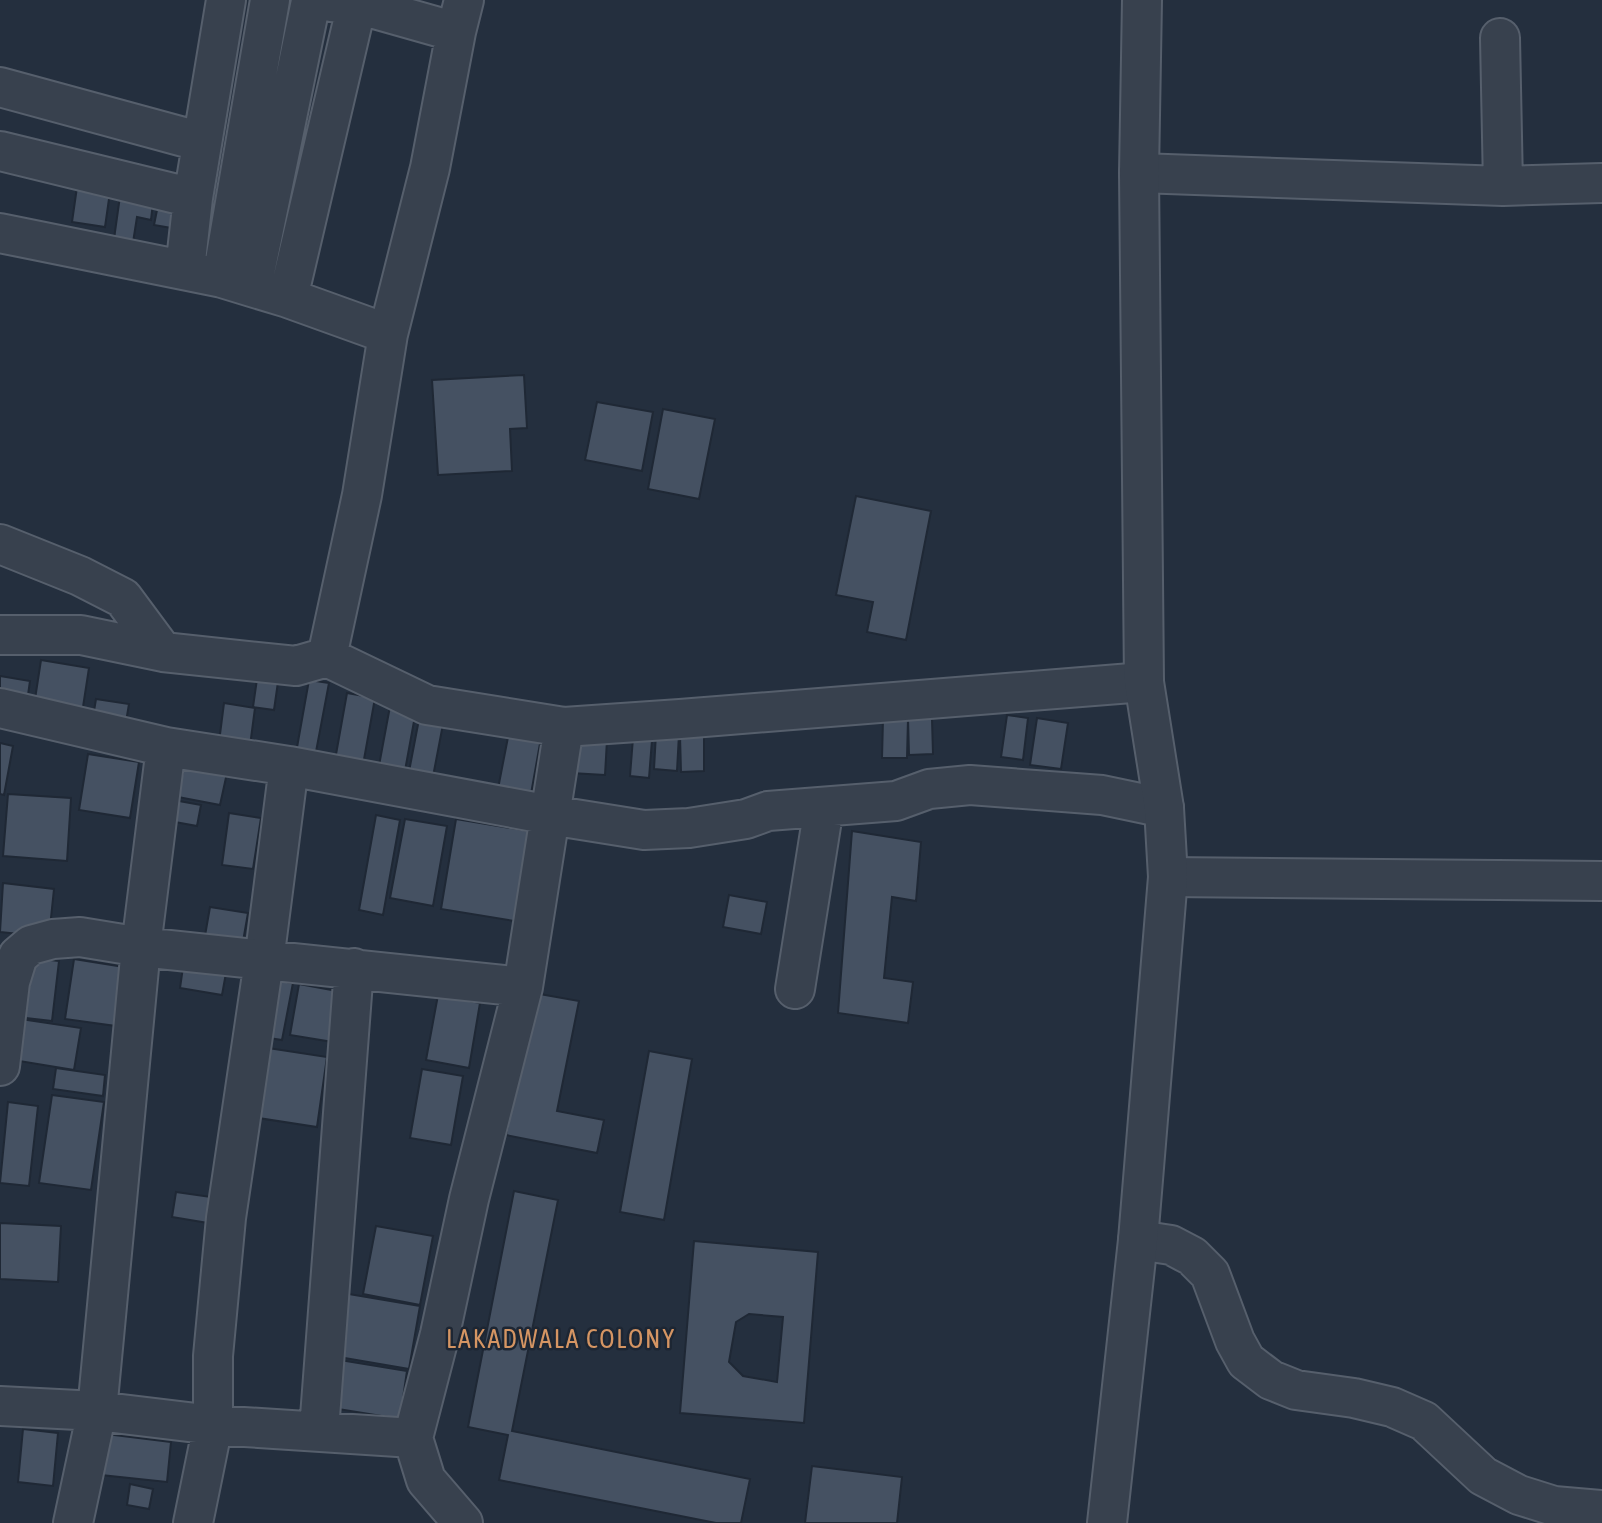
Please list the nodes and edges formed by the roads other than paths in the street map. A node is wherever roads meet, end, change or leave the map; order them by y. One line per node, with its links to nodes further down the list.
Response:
1 (226, 0): 10 (street)
2 (270, 0): 18 (street)
3 (304, 0): 5 (street)
4 (1142, 0): 12 (street)
5 (311, 1): 6 (street); 18 (street)
6 (357, 4): 7 (street); 19 (street)
7 (460, 16): 20 (street)
8 (1500, 38): 14 (street)
9 (0, 87): 10 (street)
10 (202, 142): 15 (street)
11 (0, 151): 15 (street)
12 (1139, 173): 14 (street); 25 (street)
13 (1602, 183): 14 (street)
14 (1503, 186)
15 (193, 198): 17 (street)
16 (0, 233): 17 (street)
17 (185, 270): 18 (street)
18 (237, 282): 19 (street)
19 (288, 298): 20 (street)
20 (388, 334): 24 (street)
21 (0, 544): 23 (street)
22 (0, 635): 23 (street)
23 (163, 652): 24 (street)
24 (327, 657): 27 (street)
25 (1144, 681): 27 (street); 31 (street)
26 (0, 708): 28 (street)
27 (564, 726): 32 (street)
28 (166, 747): 29 (street); 35 (street)
29 (289, 766): 32 (street); 36 (street)
30 (824, 807): 31 (street); 32 (street); 39 (street)
31 (1164, 808): 33 (street)
32 (550, 815): 38 (street)
33 (1168, 877): 34 (street); 41 (street)
34 (1602, 881)
35 (141, 947): 36 (street); 40 (street); 43 (street)
36 (264, 961): 37 (street); 45 (street)
37 (354, 968): 38 (street); 44 (street)
38 (523, 987): 46 (street)
39 (795, 989)
40 (0, 1066)
41 (1138, 1240): 47 (street); 51 (street)
42 (0, 1406): 43 (street)
43 (97, 1411): 45 (street); 48 (street)
44 (320, 1417)
45 (213, 1425): 46 (street); 49 (street)
46 (413, 1438): 50 (street)
47 (1602, 1510)
48 (73, 1523)
49 (193, 1523)
50 (463, 1523)
51 (1107, 1523)

